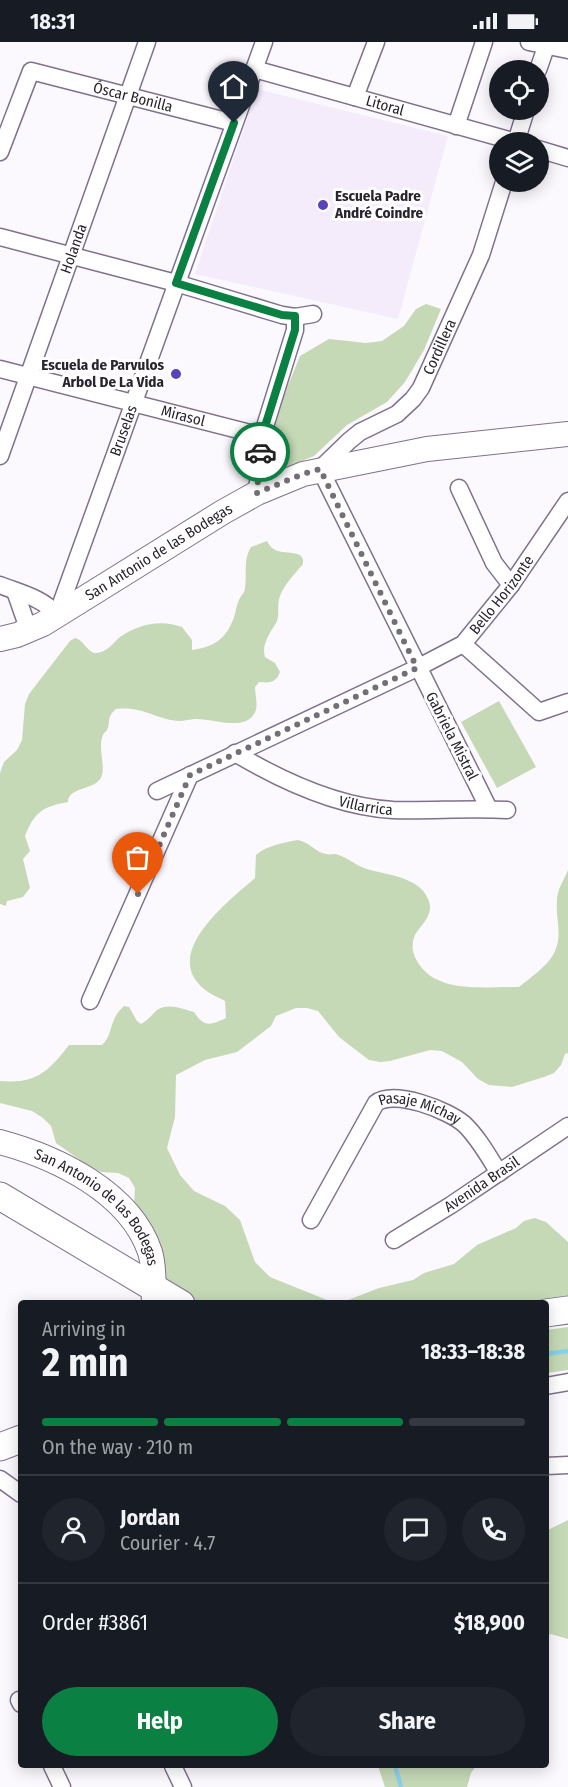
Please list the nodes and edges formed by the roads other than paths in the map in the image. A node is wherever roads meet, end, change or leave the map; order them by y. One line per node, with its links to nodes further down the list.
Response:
1 (147, 42): 10 (street, Holanda)
2 (264, 42): 9 (street, Bruselas)
3 (376, 42): 11 (street)
4 (484, 42): 13 (street)
5 (529, 42): 6 (street)
6 (546, 47): 7 (street); 8 (street)
7 (568, 50)
8 (541, 60)
9 (254, 69): 11 (street, Litoral); 12 (street, Bruselas)
10 (127, 96): 12 (street, Óscar Bonilla); 15 (street, Óscar Bonilla); 20 (street, Holanda)
11 (355, 97): 13 (street, Litoral)
12 (234, 123): 21 (street, Bruselas)
13 (456, 126): 14 (street, Litoral)
14 (489, 135)
15 (0, 152)
16 (549, 152): 17 (street)
17 (568, 158)
18 (501, 192): 30 (street, Cordillera)
19 (0, 237): 20 (street)
20 (70, 255): 21 (street); 25 (street, Holanda)
21 (176, 283): 23 (street); 26 (street, Bruselas)
22 (313, 314): 23 (street)
23 (295, 316): 28 (street)
24 (0, 369): 25 (street, Mirasol)
25 (28, 376): 26 (street, Mirasol); 29 (street, Holanda)
26 (134, 402): 28 (street, Mirasol); 36 (street, Bruselas)
27 (568, 434): 30 (street, San Antonio de las Bodegas)
28 (262, 436): 32 (street)
29 (0, 456)
30 (320, 469): 32 (street, San Antonio de las Bodegas); 39 (street, Gabriela Mistral)
31 (459, 488): 34 (street)
32 (257, 493): 36 (street, San Antonio de las Bodegas)
33 (568, 501): 34 (street, Bello Horizonte)
34 (511, 585): 38 (street, Bello Horizonte)
35 (8, 588): 36 (street); 37 (street)
36 (57, 615): 37 (street, San Antonio de las Bodegas)
37 (9, 640)
38 (463, 644): 39 (street, Bello Horizonte); 40 (street)
39 (417, 668): 41 (street, Bello Horizonte); 44 (street, Gabriela Mistral)
40 (568, 702)
41 (235, 753): 42 (street, Bello Horizonte); 44 (street, Villarrica)
42 (190, 775): 43 (street, Bello Horizonte); 46 (street)
43 (157, 791)
44 (489, 809): 45 (street, Villarrica)
45 (507, 810)
46 (90, 1001)
47 (568, 1126): 49 (street, Avenida Brasil)
48 (0, 1142): 53 (street, San Antonio de las Bodegas)
49 (499, 1173): 51 (street, Pasaje Michay); 52 (street, Avenida Brasil)
50 (0, 1196): 53 (main road)
51 (311, 1220)
52 (394, 1240)
53 (154, 1295): 54 (main road)
54 (169, 1300)
55 (568, 1310): 56 (main road)
56 (549, 1313)
57 (568, 1382): 58 (street)
58 (549, 1385)
59 (18, 1440): 60 (main road)
60 (0, 1447)
61 (568, 1465): 62 (street)
62 (549, 1466)
63 (0, 1479): 64 (street)
64 (18, 1492)
65 (52, 1768): 67 (street)
66 (174, 1768): 68 (street)
67 (62, 1787)
68 (183, 1787)

